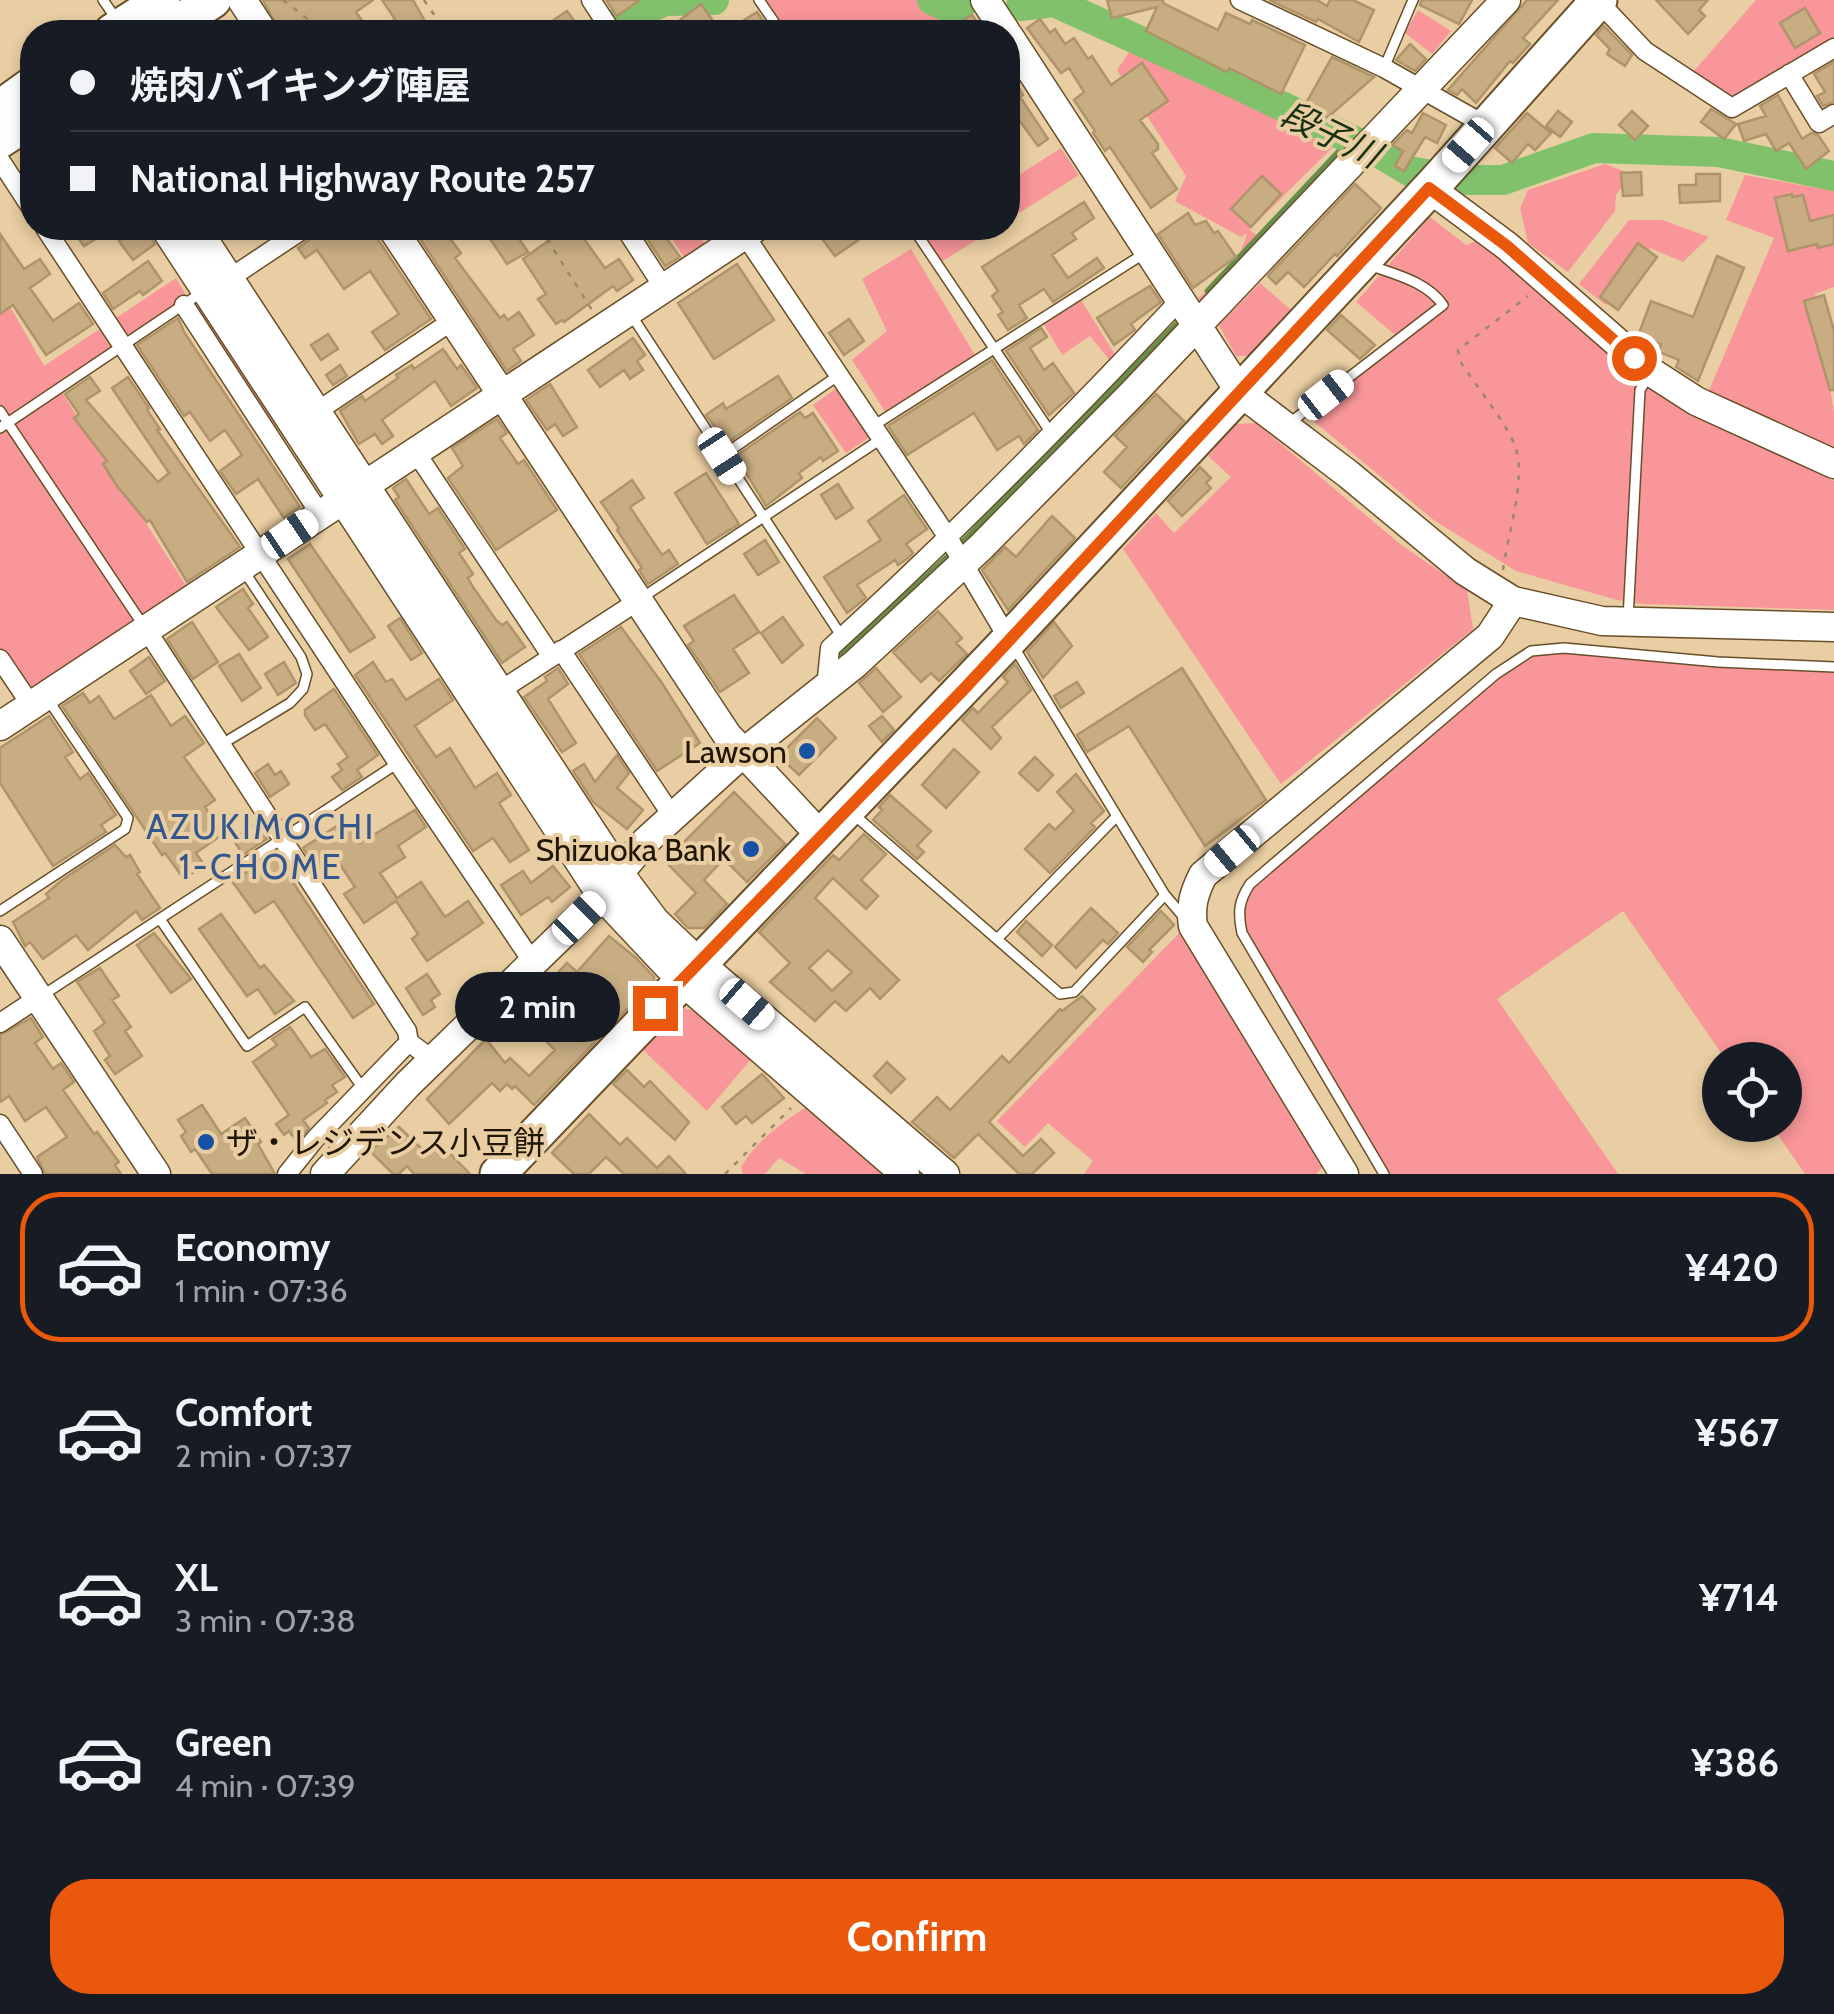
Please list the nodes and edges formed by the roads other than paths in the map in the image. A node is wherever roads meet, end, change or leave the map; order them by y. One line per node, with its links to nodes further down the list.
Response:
1 (162, 0): 7 (highway)
2 (212, 0): 8 (highway)
3 (1413, 0): 11 (lane)
4 (1506, 0): 13 (street)
5 (1243, 1): 11 (street)
6 (1598, 1): 12 (street); 15 (highway)
7 (118, 17)
8 (183, 20)
9 (1834, 48): 12 (street)
10 (1020, 61): 28 (street)
11 (1384, 68): 13 (street)
12 (1788, 74): 14 (street)
13 (1424, 89): 15 (street); 35 (street)
14 (1834, 114)
15 (1485, 125): 17 (highway)
16 (0, 160): 18 (street)
17 (1438, 179): 29 (highway); 38 (street)
18 (20, 191)
19 (52, 240): 36 (street)
20 (173, 240): 31 (street)
21 (198, 240): 31 (street)
22 (286, 240): 31 (street)
23 (400, 240): 34 (street)
24 (634, 240): 30 (street)
25 (732, 240): 30 (street)
26 (752, 240): 39 (street)
27 (921, 240): 37 (lane)
28 (1150, 250): 32 (street); 37 (lane)
29 (1361, 262): 40 (highway); 45 (lane)
30 (664, 288): 33 (street)
31 (206, 291): 36 (lane); 43 (street); 51 (street); 52 (street)
32 (1180, 300): 35 (street); 47 (street)
33 (629, 311): 41 (street); 49 (lane)
34 (452, 320): 41 (street); 43 (street)
35 (1196, 324): 40 (street); 56 (street)
36 (123, 346): 44 (lane); 55 (street)
37 (994, 349): 46 (lane); 47 (lane)
38 (1651, 372): 50 (street); 59 (lane)
39 (839, 375): 46 (street); 49 (lane)
40 (1240, 392): 45 (street); 63 (highway)
41 (502, 394): 48 (street); 57 (street)
42 (0, 411): 44 (lane)
43 (316, 412): 51 (street)
44 (4, 426): 61 (lane)
45 (1284, 426): 58 (street)
46 (877, 432): 53 (lane); 54 (street)
47 (1053, 436): 54 (street)
48 (415, 451): 51 (street); 64 (street)
49 (722, 456): 53 (lane)
50 (1834, 464)
51 (354, 491): 52 (street); 68 (street); 79 (street)
52 (320, 514): 55 (street)
53 (764, 520): 57 (lane); 62 (lane)
54 (949, 539): 56 (street); 62 (street)
55 (251, 561): 61 (street); 71 (lane); 73 (street)
56 (962, 564): 63 (street); 67 (street)
57 (638, 601): 64 (street); 72 (street)
58 (1513, 601): 59 (street); 83 (street)
59 (1628, 622): 60 (street)
60 (1834, 627)
61 (146, 629): 69 (street); 71 (street)
62 (842, 637): 67 (street)
63 (1009, 640): 74 (highway); 75 (lane)
64 (556, 654): 68 (street); 76 (street)
65 (0, 659): 69 (street)
66 (1834, 667): 102 (lane)
67 (826, 689): 72 (street)
68 (501, 690): 79 (street)
69 (38, 701): 70 (street); 81 (lane)
70 (0, 726)
71 (220, 746): 78 (street)
72 (744, 754): 76 (street); 77 (street)
73 (398, 764): 78 (lane); 86 (street)
74 (848, 809): 77 (highway); 84 (lane)
75 (1117, 816): 80 (lane); 84 (lane)
76 (674, 817): 79 (street)
77 (822, 836): 87 (highway)
78 (282, 840): 82 (lane); 90 (street)
79 (610, 884): 86 (street); 87 (street)
80 (1165, 896): 83 (lane); 84 (lane)
81 (0, 911)
82 (160, 918): 88 (lane); 92 (lane)
83 (1192, 926): 101 (street)
84 (998, 939)
85 (0, 940): 88 (street)
86 (534, 964): 91 (street)
87 (690, 972): 98 (highway); 99 (street); 100 (street)
88 (38, 998): 89 (street); 95 (street)
89 (0, 1023)
90 (410, 1042): 91 (street); 92 (street)
91 (434, 1061): 97 (street)
92 (364, 1091): 96 (street)
93 (0, 1124): 94 (street)
94 (33, 1174)
95 (156, 1174)
96 (287, 1174)
97 (324, 1174)
98 (498, 1174)
99 (905, 1174)
100 (946, 1174)
101 (1344, 1174)
102 (1384, 1174)

